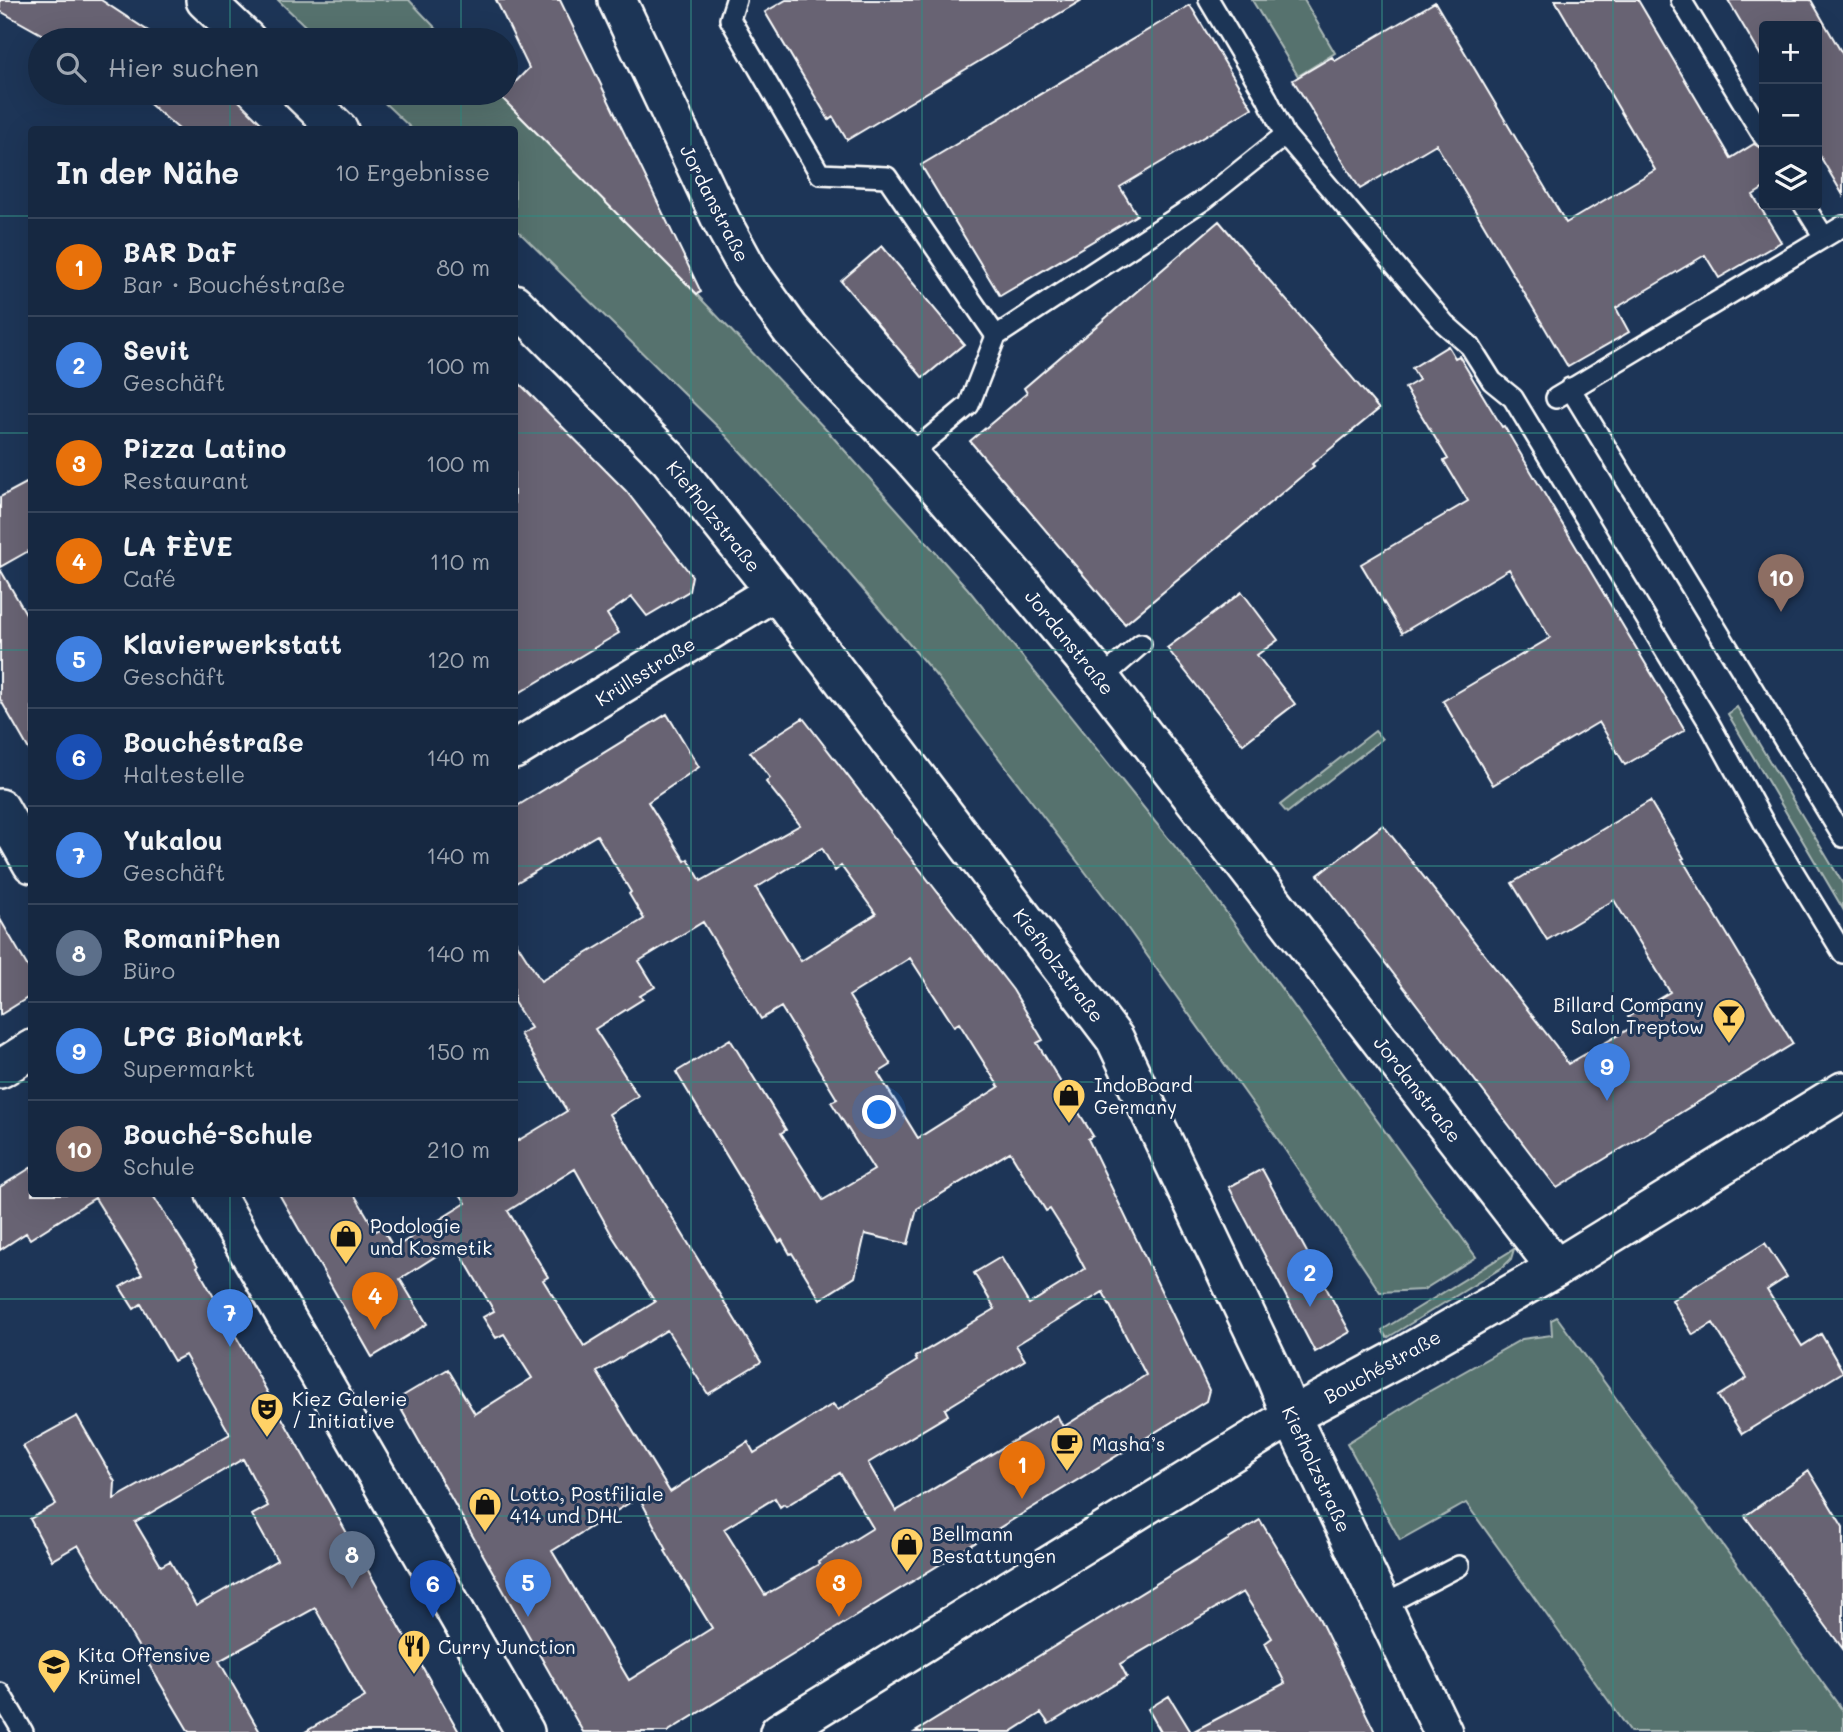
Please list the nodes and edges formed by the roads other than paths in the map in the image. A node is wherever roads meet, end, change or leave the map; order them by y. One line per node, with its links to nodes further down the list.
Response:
1 (205, 0): 6 (street)
2 (617, 0): 16 (street, Jordanstraße)
3 (736, 0): 15 (lane)
4 (1209, 0): 10 (lane)
5 (1681, 0): 9 (lane)
6 (234, 28)
7 (313, 105): 8 (street)
8 (335, 126)
9 (1759, 129)
10 (1285, 135): 15 (lane); 24 (lane)
11 (1807, 210): 13 (lane)
12 (1843, 226): 13 (lane)
13 (1824, 237): 22 (lane)
14 (518, 307): 17 (street, Kiefholzstraße)
15 (996, 336): 16 (lane)
16 (909, 456): 19 (street, Jordanstraße)
17 (775, 591): 20 (street, Krüllsstraße); 30 (street, Kiefholzstraße)
18 (1141, 644): 19 (lane)
19 (1101, 679): 29 (street, Jordanstraße)
20 (518, 748)
21 (0, 808): 23 (street)
22 (1843, 837)
23 (28, 857)
24 (1843, 953)
25 (28, 1052): 26 (street)
26 (0, 1069)
27 (1843, 1091): 29 (street, Bouchéstraße)
28 (217, 1197): 35 (street)
29 (1556, 1268): 30 (street, Bouchéstraße)
30 (1291, 1416): 32 (street, Kiefholzstraße); 36 (street, Bouchéstraße)
31 (1460, 1566): 32 (lane)
32 (1382, 1606): 37 (street, Kiefholzstraße)
33 (0, 1693): 34 (lane)
34 (23, 1732)
35 (524, 1732)
36 (779, 1732)
37 (1443, 1732)

